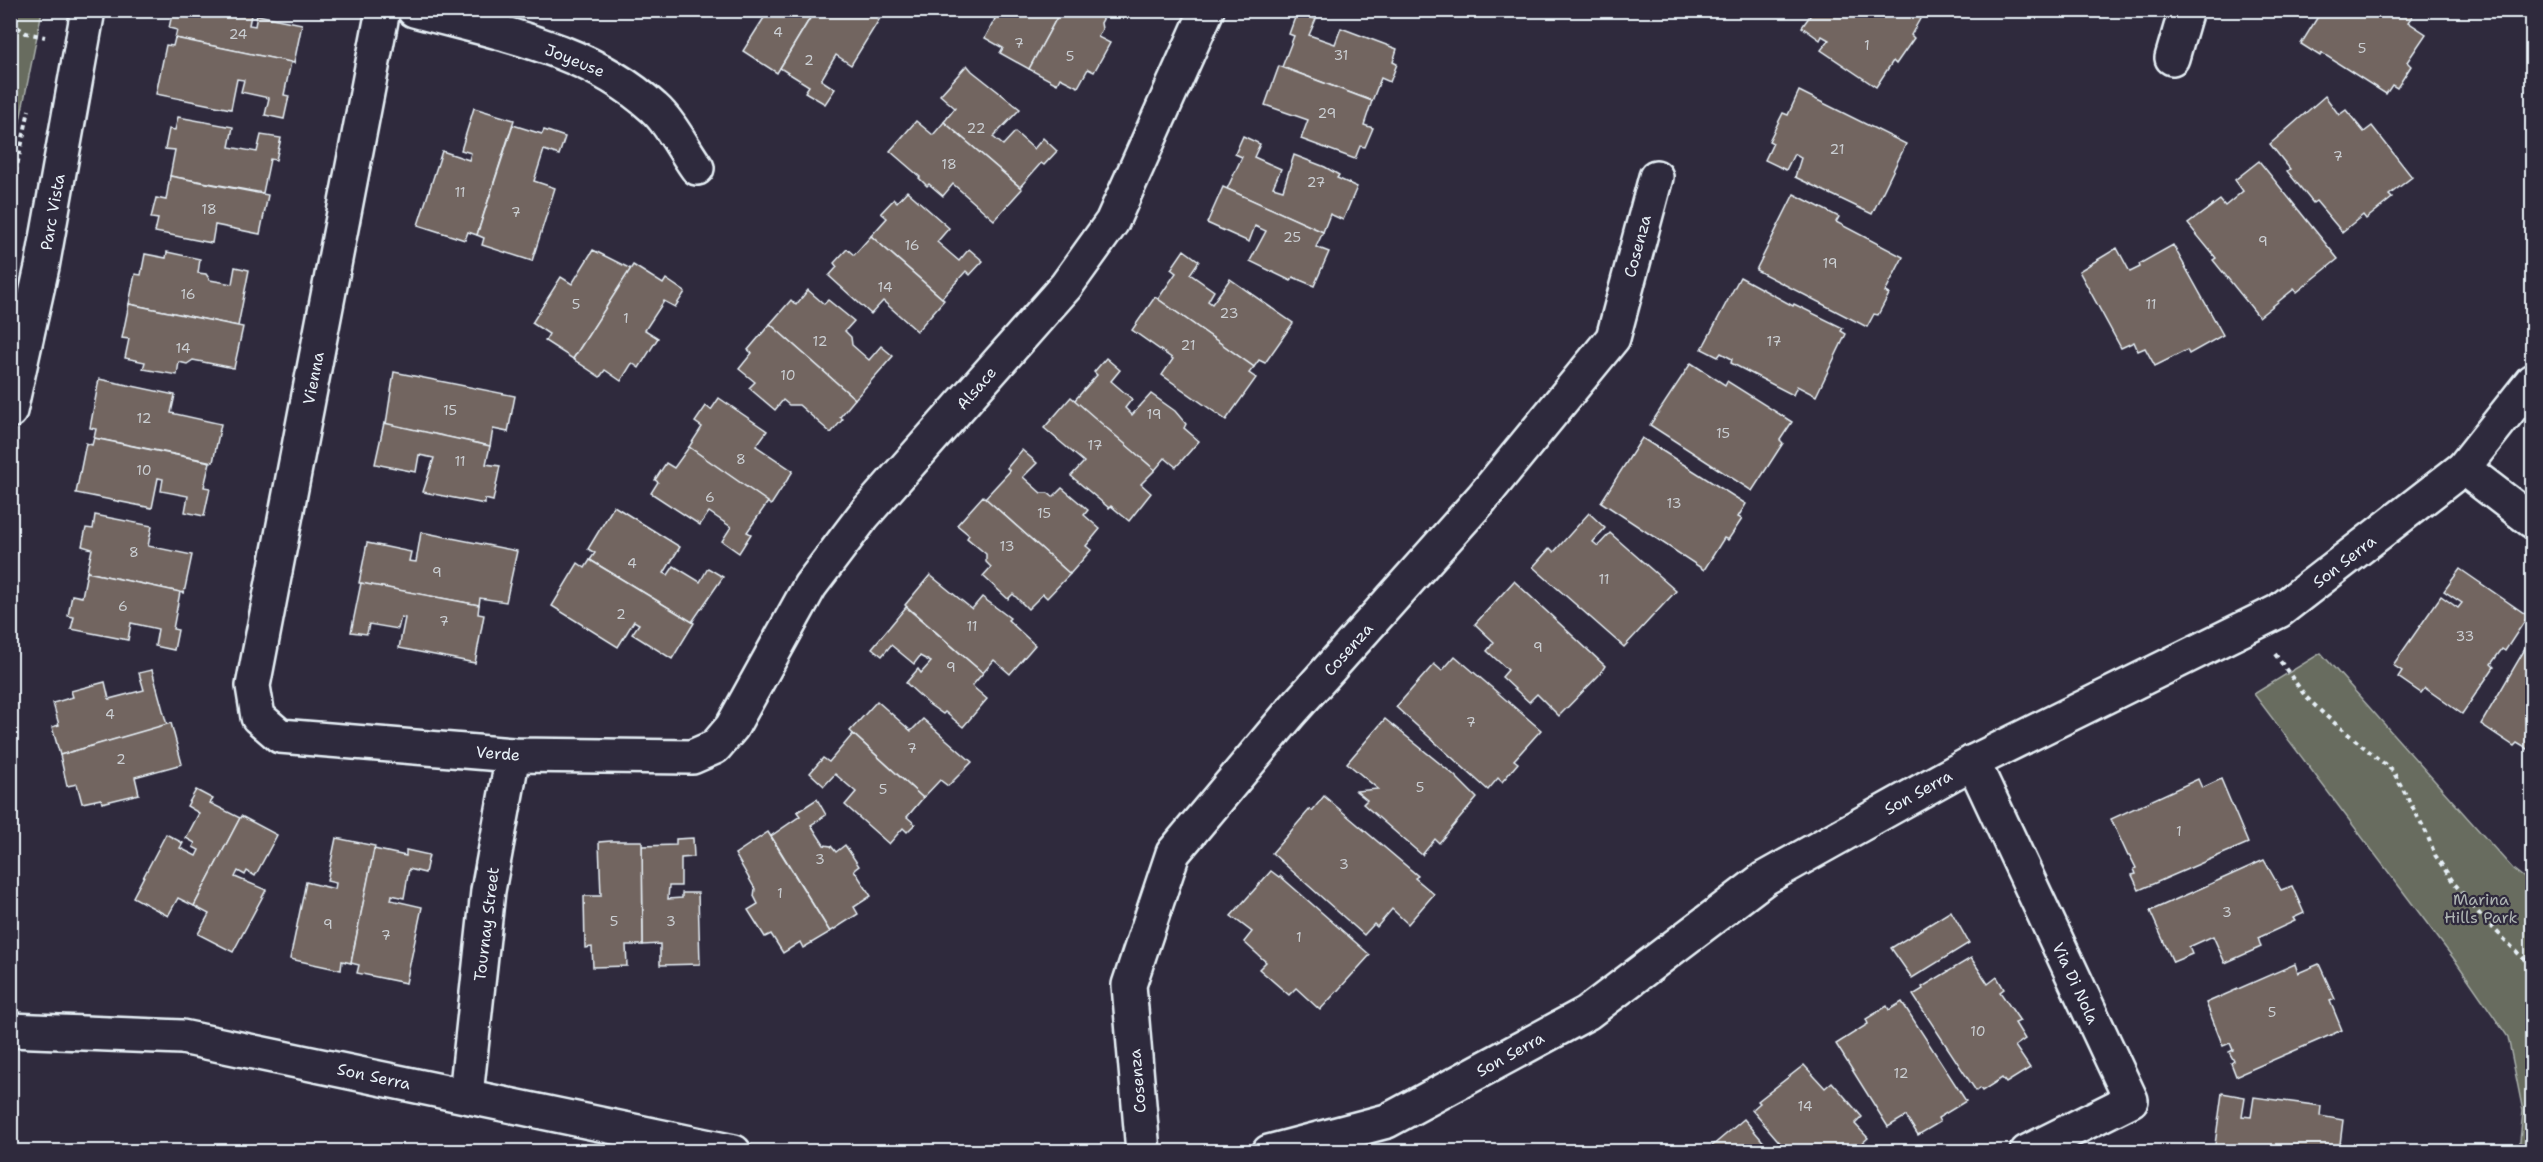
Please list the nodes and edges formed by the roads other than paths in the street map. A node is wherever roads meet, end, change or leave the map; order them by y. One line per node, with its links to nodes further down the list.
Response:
1 (88, 10): 10 (street, Parc Vista)
2 (383, 10): 13 (street, Vienna)
3 (414, 10): 7 (street, Joyeuse)
4 (1207, 10): 14 (street, Alsace)
5 (2186, 10): 6 (street)
6 (2172, 58)
7 (697, 168)
8 (1656, 177): 20 (street, Cosenza)
9 (2532, 381): 11 (street, Son Serra)
10 (10, 411)
11 (2463, 468): 12 (street); 16 (street, Son Serra)
12 (2532, 521)
13 (280, 736): 15 (street, Verde)
14 (715, 747): 15 (street, Verde)
15 (513, 754): 18 (street, Tournay Street)
16 (1972, 762): 21 (street, Son Serra); 22 (street, Via Di Nola)
17 (10, 1030): 18 (street, Son Serra)
18 (466, 1095): 19 (street, Son Serra)
19 (734, 1152)
20 (1143, 1152)
21 (1269, 1152)
22 (2027, 1152)

